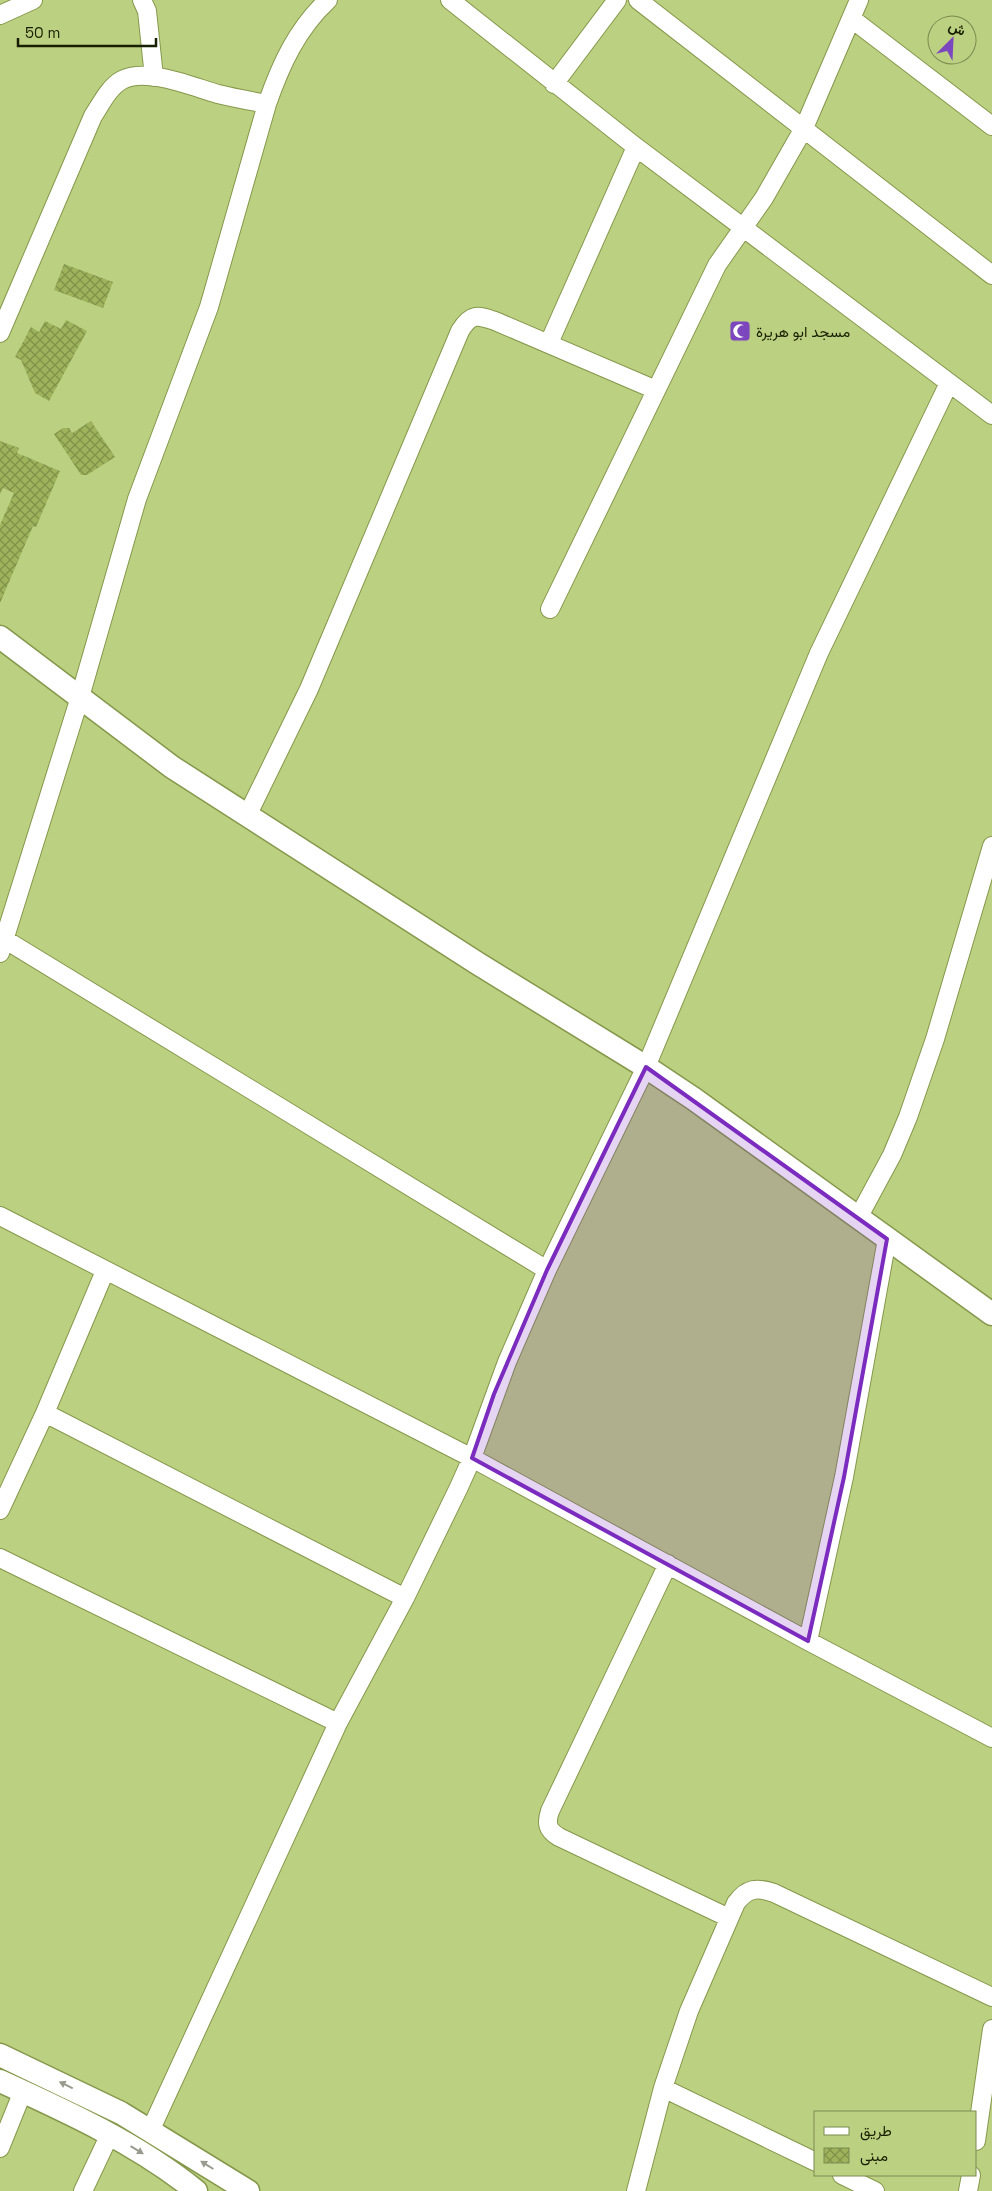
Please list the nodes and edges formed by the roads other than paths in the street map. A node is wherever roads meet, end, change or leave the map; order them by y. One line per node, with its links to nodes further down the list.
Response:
1 (33, 0): 8 (street)
2 (142, 0): 10 (street)
3 (328, 0): 12 (street)
4 (450, 0): 11 (street)
5 (617, 0): 11 (street)
6 (638, 0): 14 (street)
7 (859, 0): 9 (street)
8 (0, 15)
9 (852, 19): 13 (street); 14 (street)
10 (154, 77): 12 (street); 18 (street)
11 (554, 84): 15 (street)
12 (267, 104): 25 (street)
13 (992, 126)
14 (804, 128): 16 (street); 17 (street)
15 (636, 147): 16 (street); 19 (street)
16 (743, 228): 20 (street); 21 (street)
17 (992, 276)
18 (0, 333)
19 (549, 343): 21 (street); 26 (street)
20 (949, 382): 22 (street); 29 (street)
21 (656, 390): 23 (street)
22 (992, 415)
23 (550, 609)
24 (0, 637): 25 (street)
25 (80, 697): 26 (street); 28 (street)
26 (247, 816): 29 (street)
27 (992, 846): 31 (street)
28 (2, 946): 33 (street)
29 (646, 1067): 31 (street); 33 (street)
30 (0, 1216): 34 (street)
31 (858, 1218): 32 (street)
32 (887, 1239): 35 (street); 42 (street)
33 (547, 1270): 37 (street)
34 (105, 1271): 36 (street); 37 (street)
35 (992, 1314)
36 (45, 1413): 38 (street); 41 (street)
37 (472, 1458): 40 (street); 41 (street)
38 (0, 1510)
39 (0, 1558): 43 (street)
40 (668, 1564): 42 (street); 45 (street)
41 (405, 1598): 43 (street)
42 (808, 1641): 44 (street)
43 (338, 1723): 52 (street)
44 (992, 1738)
45 (729, 1918): 46 (street); 50 (street)
46 (992, 1997)
47 (992, 2029): 54 (street)
48 (0, 2055): 52 (street, one-way to 48)
49 (0, 2081): 51 (street)
50 (663, 2088): 56 (street); 62 (street)
51 (23, 2091): 53 (street); 55 (street)
52 (151, 2129): 61 (street, one-way to 52)
53 (110, 2134): 59 (street); 60 (street, one-way to 60)
54 (977, 2134)
55 (0, 2148)
56 (814, 2161)
57 (844, 2176): 63 (street)
58 (971, 2176): 64 (street)
59 (83, 2191)
60 (196, 2191)
61 (248, 2191)
62 (636, 2191)
63 (875, 2191)
64 (968, 2191)

